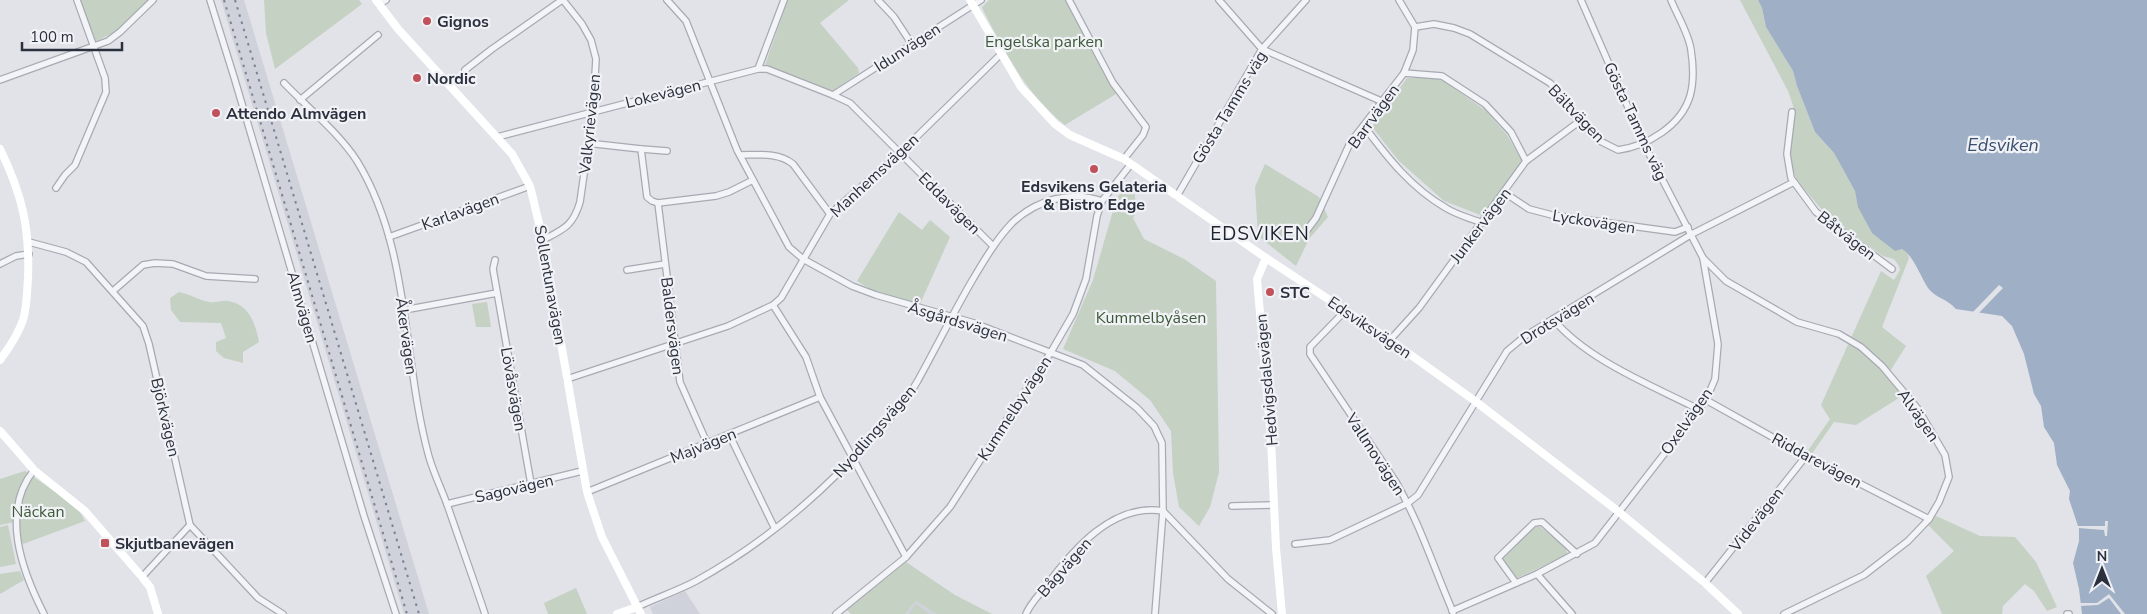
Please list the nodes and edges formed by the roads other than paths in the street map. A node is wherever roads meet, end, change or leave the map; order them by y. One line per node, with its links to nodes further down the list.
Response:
1 (77, 0): 20 (street)
2 (153, 0): 20 (street)
3 (210, 0): 121 (street, Almvägen)
4 (563, 0): 24 (street); 32 (street, Valkyrievägen)
5 (667, 0): 27 (street, Åsgårdsvägen)
6 (784, 0): 23 (street)
7 (878, 0): 19 (street)
8 (981, 0): 16 (street, Idunvägen)
9 (1069, 0): 44 (street)
10 (1219, 0): 21 (street)
11 (1306, 0): 21 (street, Gösta Tamms väg)
12 (1399, 0): 17 (street)
13 (1581, 0): 38 (street, Gösta Tamms väg)
14 (1671, 0): 38 (street, Bältvägen)
15 (380, 1): 36 (street, Sollentunavägen)
16 (972, 2): 19 (street, Idunvägen); 22 (street, Edsviksvägen)
17 (1415, 26): 25 (street, Barrvägen); 34 (street, Bältvägen)
18 (378, 35): 30 (street)
19 (911, 44): 29 (street, Idunvägen)
20 (94, 46): 26 (street); 50 (street)
21 (1262, 49): 31 (street); 52 (street, Gösta Tamms väg)
22 (1001, 54): 42 (street, Manhemsvägen); 44 (street, Edsviksvägen)
23 (758, 69): 27 (street, Lokevägen); 29 (street, Eddavägen)
24 (466, 70)
25 (1404, 73): 31 (street, Barrvägen); 45 (street)
26 (0, 80)
27 (710, 82): 32 (street, Lokevägen); 43 (street, Åsgårdsvägen)
28 (284, 83): 30 (street, Åkervägen)
29 (833, 95): 42 (street, Eddavägen)
30 (300, 100): 60 (street, Åkervägen)
31 (1381, 101): 35 (street, Barrvägen)
32 (593, 111): 36 (street, Lokevägen); 37 (street, Valkyrievägen)
33 (1792, 112): 48 (street, Båtvägen)
34 (1580, 121): 38 (street, Bältvägen); 45 (street, Junkervägen)
35 (1364, 126): 56 (street); 58 (street, Barrvägen)
36 (498, 136): 49 (street, Sollentunavägen)
37 (587, 143): 40 (street); 61 (street, Valkyrievägen)
38 (1644, 144): 57 (street, Gösta Tamms väg)
39 (0, 149): 63 (street)
40 (641, 149): 41 (street); 54 (street)
41 (667, 151)
42 (900, 153): 55 (street, Manhemsvägen); 64 (street, Eddavägen)
43 (740, 155): 47 (street, Åsgårdsvägen); 55 (street)
44 (1124, 159): 46 (street, Edsviksvägen)
45 (1526, 162): 51 (street, Junkervägen)
46 (1132, 164): 52 (street, Edsviksvägen); 53 (street, Kummelbyvägen)
47 (754, 180): 54 (street); 68 (street, Åsgårdsvägen)
48 (1794, 182): 59 (street, Drotsvägen); 72 (street, Båtvägen)
49 (530, 186): 60 (street, Karlavägen); 61 (street, Sollentunavägen)
50 (56, 188)
51 (1505, 193): 56 (street, Junkervägen); 57 (street, Lyckovägen)
52 (1177, 196): 66 (street, Edsviksvägen)
53 (1102, 201): 64 (street, Nyodlingsvägen); 84 (street, Kummelbyvägen)
54 (658, 203): 71 (street, Baldersvägen)
55 (830, 214): 68 (street, Manhemsvägen)
56 (1482, 223): 82 (street, Junkervägen)
57 (1688, 228): 59 (street, Gösta Tamms väg)
58 (1307, 230)
59 (1692, 234): 62 (street, Gösta Tamms väg); 81 (street, Drotsvägen)
60 (389, 236): 78 (street, Åkervägen)
61 (543, 240): 86 (street, Sollentunavägen)
62 (1694, 241): 67 (street, Alvägen)
63 (29, 242): 65 (street); 75 (street, Björkvägen)
64 (993, 246): 80 (street, Nyodlingsvägen)
65 (29, 254): 70 (street); 85 (street)
66 (1266, 258): 79 (street, Edsviksvägen); 102 (street, Hedvigsdalsvägen)
67 (1703, 258): 88 (street, Oxelvägen); 106 (street, Alvägen)
68 (803, 259): 77 (street, Manhemsvägen); 80 (street, Åsgårdsvägen)
69 (495, 260): 76 (street, Lövåsvägen)
70 (0, 264)
71 (665, 264): 73 (street, Baldersvägen); 83 (street, Baldersvägen)
72 (1892, 268)
73 (627, 270)
74 (255, 279): 75 (street)
75 (113, 291): 107 (street, Björkvägen)
76 (497, 293): 78 (street); 98 (street, Lövåsvägen)
77 (773, 305): 83 (street, Manhemsvägen); 87 (street)
78 (404, 310): 101 (street, Åkervägen)
79 (1346, 310): 82 (street, Edsviksvägen); 100 (street, Vallmovägen)
80 (951, 317): 84 (street, Åsgårdsvägen); 95 (street, Nyodlingsvägen)
81 (1552, 319): 89 (street, Drotsvägen); 90 (street)
82 (1390, 340): 89 (street, Edsviksvägen)
83 (674, 343): 86 (street, Manhemsvägen); 93 (street, Baldersvägen)
84 (1051, 352): 104 (street, Åsgårdsvägen); 111 (street, Kummelbyvägen)
85 (0, 360)
86 (567, 379): 97 (street, Sollentunavägen)
87 (820, 397): 91 (street, Majvägen); 95 (street)
88 (1706, 400): 90 (street, Oxelvägen); 94 (street, Riddarevägen)
89 (1475, 401): 100 (street, Drotsvägen); 105 (street, Edsviksvägen)
90 (1698, 409): 105 (street, Oxelvägen)
91 (729, 434): 93 (street, Majvägen); 108 (street)
92 (1, 435): 96 (street)
93 (707, 443): 99 (street, Majvägen)
94 (1806, 456): 106 (street, Riddarevägen); 115 (street, Videvägen)
95 (853, 459): 108 (street, Nyodlingsvägen); 111 (street)
96 (34, 470): 113 (street); 118 (street)
97 (582, 472): 98 (street, Sagovägen); 99 (street, Sollentunavägen)
98 (531, 484): 101 (street, Sagovägen)
99 (587, 492): 116 (street, Sollentunavägen)
100 (1408, 502): 109 (street, Drotsvägen); 117 (street, Vallmovägen)
101 (447, 504): 122 (street, Åkervägen)
102 (1274, 505): 103 (street); 128 (street, Hedvigsdalsvägen)
103 (1232, 506)
104 (1163, 511): 125 (street, Bågvägen); 126 (street, Åsgårdsvägen); 127 (street)
105 (1619, 512): 110 (street, Oxelvägen); 115 (street, Edsviksvägen)
106 (1929, 519): 131 (street, Alvägen)
107 (190, 525): 113 (street); 120 (street)
108 (774, 527): 116 (street, Nyodlingsvägen)
109 (1295, 544)
110 (1577, 554): 112 (street, Oxelvägen); 114 (street)
111 (906, 558): 124 (street, Kummelbyvägen)
112 (1537, 574): 114 (street, Oxelvägen); 129 (street)
113 (142, 577): 119 (street)
114 (1516, 583): 117 (street, Oxelvägen)
115 (1705, 583): 130 (street, Edsviksvägen)
116 (639, 610): 123 (street, Nyodlingsvägen)
117 (1453, 612)
118 (44, 614)
119 (158, 614)
120 (283, 614)
121 (396, 614)
122 (485, 614)
123 (617, 614)
124 (836, 614)
125 (1026, 614)
126 (1155, 614)
127 (1272, 614)
128 (1282, 614)
129 (1572, 614)
130 (1738, 614)
131 (1784, 614)

